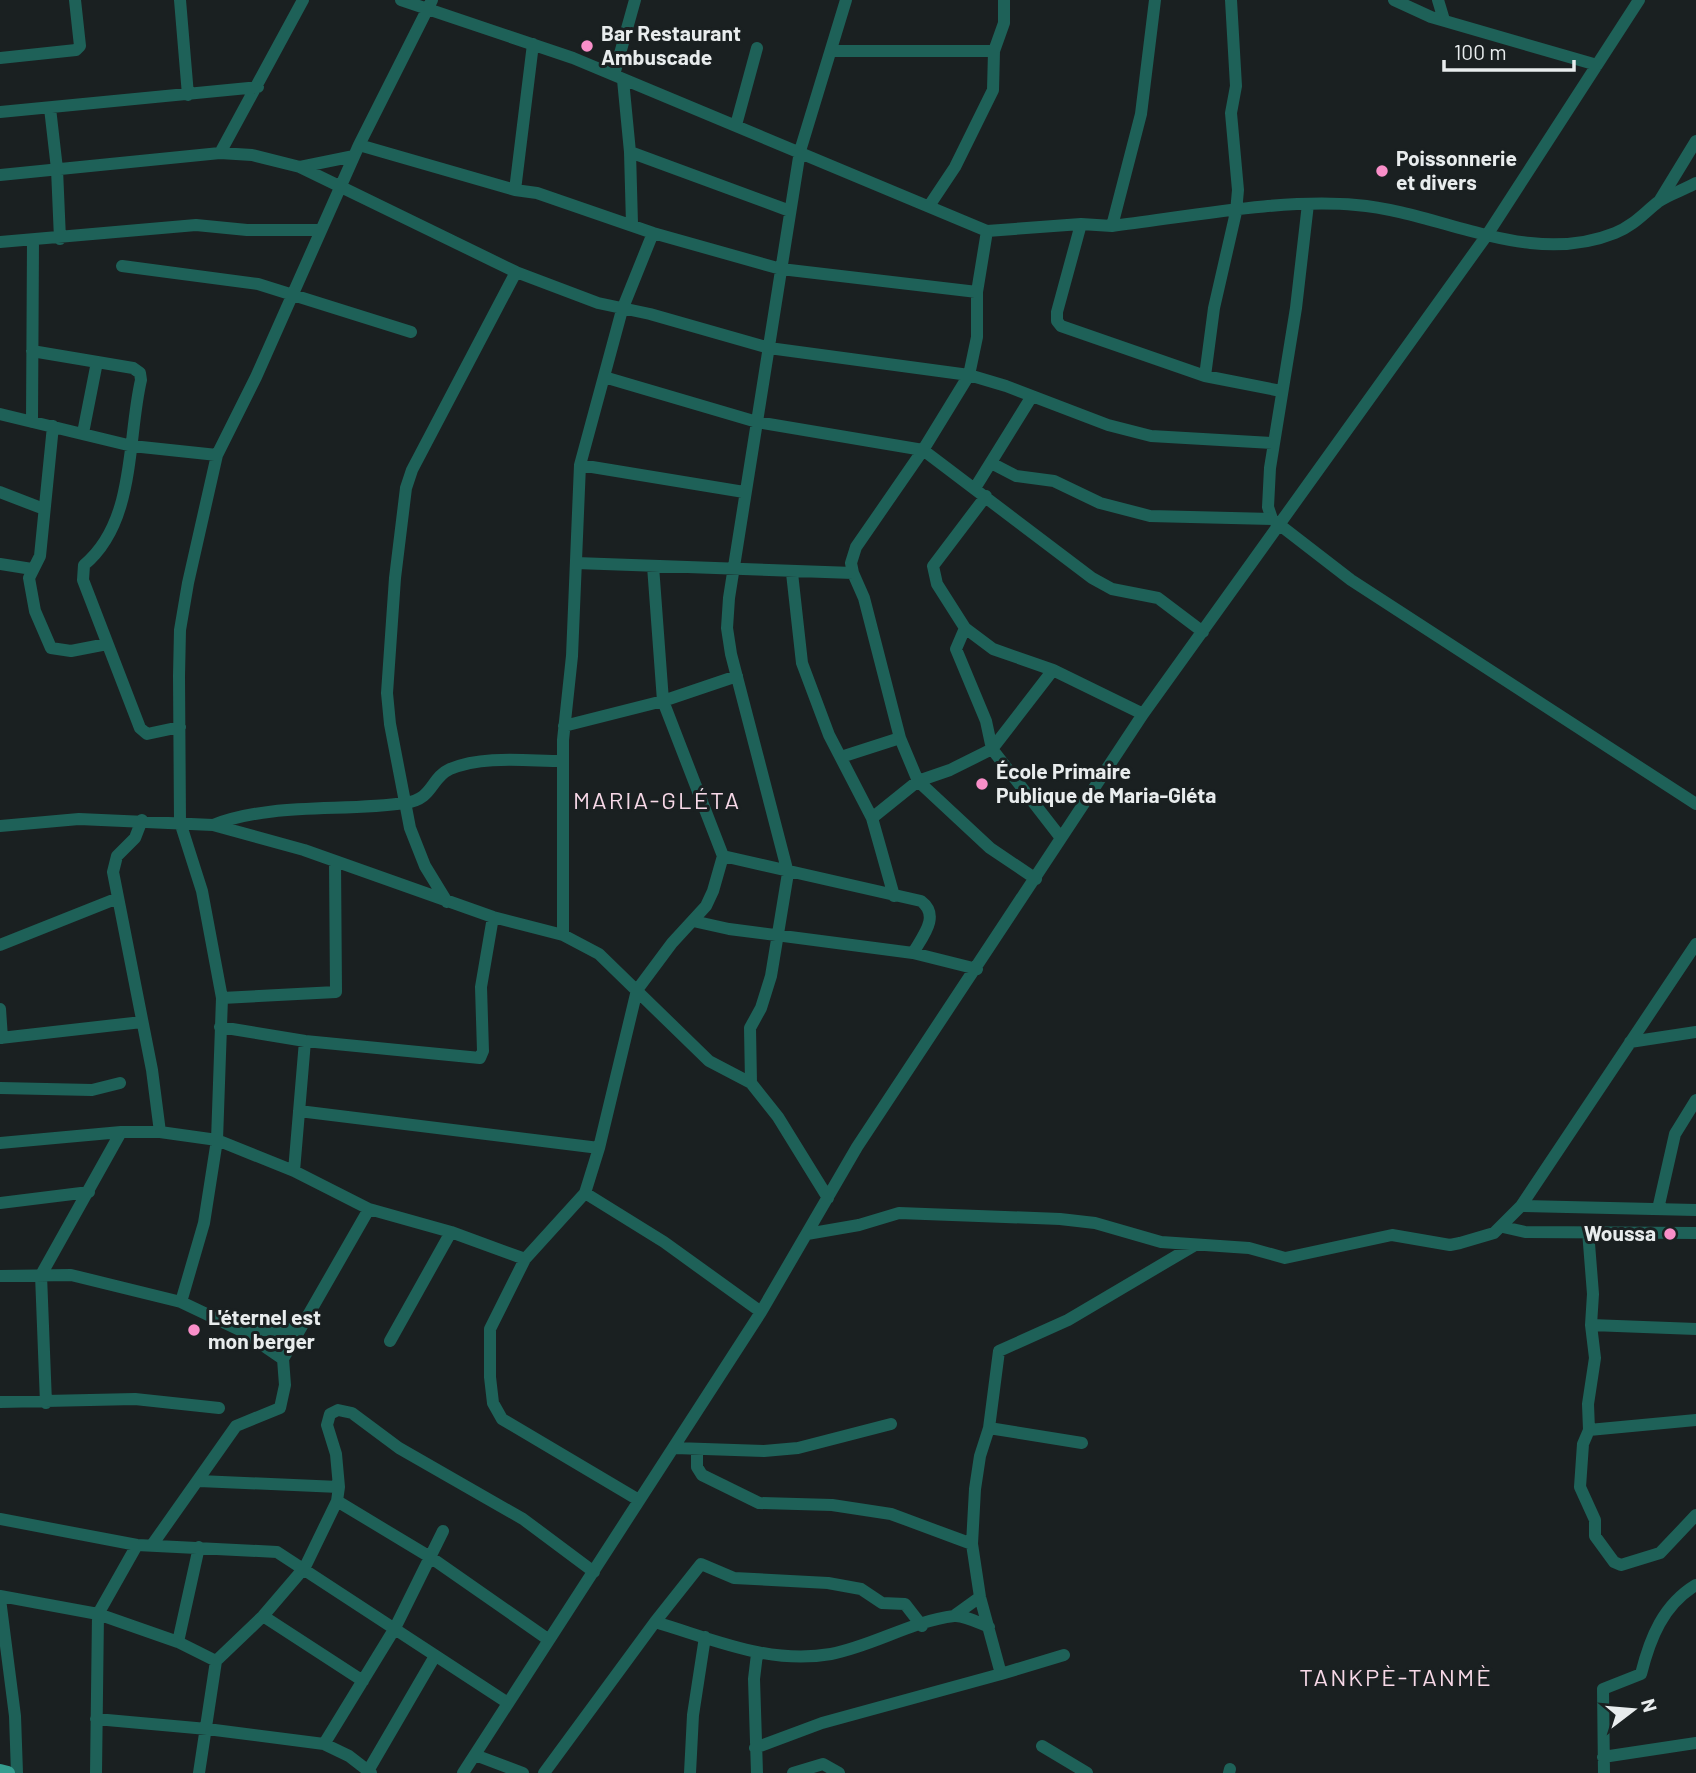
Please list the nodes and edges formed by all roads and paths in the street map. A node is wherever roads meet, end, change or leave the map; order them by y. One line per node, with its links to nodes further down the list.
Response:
1 (75, 0): 19 (street)
2 (180, 0): 23 (street)
3 (303, 0): 22 (street)
4 (401, 0): 13 (street)
5 (635, 0): 21 (street)
6 (846, 0): 17 (street)
7 (1004, 0): 18 (street)
8 (1155, 0): 45 (street)
9 (1231, 0): 42 (street)
10 (1394, 0): 14 (street)
11 (1438, 0): 14 (street)
12 (1639, 0): 20 (street)
13 (430, 4): 15 (street); 28 (street)
14 (1444, 20): 20 (street)
15 (533, 44): 21 (street); 37 (street)
16 (757, 48): 26 (street)
17 (831, 51): 18 (street); 29 (street)
18 (994, 51): 40 (street)
19 (0, 58)
20 (1597, 65): 49 (street)
21 (619, 77): 26 (street); 30 (street)
22 (258, 87): 23 (street); 31 (street)
23 (188, 95): 24 (street)
24 (50, 108): 25 (street); 33 (street)
25 (0, 112)
26 (736, 125): 29 (street)
27 (1696, 141): 38 (street)
28 (356, 151): 32 (street); 36 (street); 37 (street)
29 (800, 151): 40 (street); 41 (street)
30 (630, 152): 41 (street); 43 (street)
31 (220, 153): 32 (street); 33 (street)
32 (300, 167): 36 (street)
33 (57, 169): 34 (street); 50 (street)
34 (0, 175)
35 (1696, 183): 38 (street)
36 (339, 189): 46 (street); 55 (street)
37 (515, 190): 43 (street)
38 (1660, 201): 49 (street)
39 (1308, 204): 42 (street); 49 (street); 66 (street)
40 (929, 206): 47 (street)
41 (790, 212): 54 (street)
42 (1236, 212): 45 (street); 64 (street)
43 (632, 224): 48 (street)
44 (1081, 224): 45 (street); 47 (street); 64 (street)
45 (1112, 226)
46 (320, 230): 50 (street); 57 (street)
47 (987, 231): 56 (street)
48 (653, 233): 54 (street); 58 (street)
49 (1487, 235): 84 (street)
50 (60, 239): 51 (street)
51 (33, 241): 52 (street); 61 (street)
52 (0, 243)
53 (122, 266): 57 (street)
54 (782, 269): 56 (street); 60 (street)
55 (516, 272): 58 (street); 106 (street)
56 (977, 292): 63 (street)
57 (292, 293): 59 (street); 76 (street)
58 (622, 310): 60 (street); 65 (street)
59 (411, 332)
60 (769, 348): 63 (street); 70 (street)
61 (32, 351): 62 (street); 69 (street)
62 (97, 362): 72 (street); 74 (street)
63 (969, 375): 67 (street); 75 (street)
64 (1205, 376): 66 (street)
65 (604, 377): 70 (street); 78 (street)
66 (1281, 391): 73 (street)
67 (1032, 396): 73 (street); 77 (street)
68 (0, 417): 69 (street)
69 (32, 422): 71 (street)
70 (757, 422): 75 (street); 81 (street)
71 (52, 426): 72 (street); 83 (street)
72 (83, 433): 74 (street)
73 (1274, 443): 84 (street)
74 (132, 446): 76 (street); 94 (street)
75 (923, 450): 79 (street); 91 (street)
76 (217, 455): 100 (street)
77 (991, 463): 79 (street); 84 (street)
78 (580, 465): 81 (street); 85 (street)
79 (975, 488): 82 (street)
80 (0, 492): 83 (street)
81 (744, 492): 89 (street)
82 (986, 496): 92 (street); 93 (street)
83 (44, 509): 88 (street)
84 (1274, 523): 93 (street); 107 (street)
85 (576, 563): 87 (street); 99 (street)
86 (0, 564): 88 (street)
87 (653, 566): 89 (street); 97 (street)
88 (32, 569): 94 (street)
89 (732, 570): 90 (street); 96 (street)
90 (792, 573): 91 (street); 103 (street)
91 (853, 573): 101 (street)
92 (965, 628): 95 (street); 102 (street)
93 (1203, 632): 98 (street)
94 (107, 644): 100 (street)
95 (1053, 670): 98 (street); 102 (street)
96 (737, 676): 97 (street); 116 (street)
97 (663, 701): 99 (street); 114 (street)
98 (1143, 714): 113 (street)
99 (564, 726): 104 (street)
100 (180, 727): 110 (street)
101 (900, 738): 103 (street); 105 (street)
102 (992, 749): 105 (street); 113 (street)
103 (841, 757): 108 (street)
104 (563, 761): 106 (street); 123 (street)
105 (918, 781): 108 (street); 117 (street)
106 (407, 803): 111 (street); 120 (street)
107 (1696, 804)
108 (872, 818): 118 (street)
109 (142, 820): 110 (street); 112 (street); 119 (street)
110 (180, 822): 111 (street); 132 (street)
111 (213, 825): 115 (street)
112 (0, 826)
113 (1061, 838): 117 (street)
114 (723, 856): 116 (street); 122 (street)
115 (335, 861): 120 (street); 132 (street)
116 (788, 873): 118 (street); 124 (street)
117 (1036, 879): 130 (street)
118 (894, 896): 127 (street)
119 (118, 898): 126 (street); 134 (street)
120 (447, 902): 121 (street)
121 (493, 917): 123 (street); 138 (street)
122 (693, 921): 124 (street); 131 (street)
123 (563, 935): 131 (street)
124 (778, 936): 127 (street); 141 (street)
125 (1696, 944): 129 (street)
126 (0, 945)
127 (913, 953): 130 (street)
128 (1696, 964): 129 (street)
129 (1681, 966): 139 (street)
130 (976, 969): 153 (street)
131 (637, 990): 141 (street); 149 (street)
132 (222, 998): 135 (street)
133 (0, 1009): 137 (street)
134 (142, 1021): 137 (street); 146 (street)
135 (220, 1027): 138 (street); 147 (street)
136 (1696, 1032): 139 (street)
137 (1, 1038)
138 (305, 1041): 144 (street)
139 (1630, 1042): 155 (street)
140 (120, 1083): 142 (street)
141 (751, 1083): 153 (street)
142 (0, 1088)
143 (1696, 1100): 157 (street)
144 (299, 1111): 149 (street); 150 (street)
145 (121, 1132): 146 (street); 148 (street); 151 (street)
146 (160, 1132): 147 (street)
147 (217, 1140): 150 (street); 168 (street)
148 (0, 1143)
149 (599, 1148): 152 (street)
150 (294, 1171): 156 (street)
151 (89, 1192): 154 (street); 166 (street)
152 (584, 1194): 165 (street); 169 (street)
153 (828, 1198): 163 (street)
154 (0, 1203)
155 (1521, 1206): 157 (street); 159 (street)
156 (369, 1209): 161 (street); 171 (street)
157 (1658, 1209): 158 (street)
158 (1696, 1210)
159 (1503, 1227): 160 (street); 164 (street)
160 (1588, 1231): 162 (street); 170 (street)
161 (451, 1232): 165 (street); 174 (street)
162 (1696, 1233)
163 (807, 1234): 164 (street); 169 (street)
164 (1195, 1245): 181 (street)
165 (525, 1259): 188 (street)
166 (41, 1275): 167 (street); 168 (street); 177 (street)
167 (0, 1276)
168 (181, 1302): 173 (street)
169 (761, 1311): 184 (street)
170 (1591, 1325): 172 (street); 182 (street)
171 (298, 1329): 173 (street); 175 (street)
172 (1696, 1329)
173 (242, 1331): 175 (street)
174 (390, 1341)
175 (283, 1359): 186 (street)
176 (0, 1402): 177 (street)
177 (46, 1403): 178 (street)
178 (219, 1408)
179 (1696, 1420): 182 (street)
180 (891, 1423): 185 (street)
181 (989, 1428): 183 (street); 193 (street)
182 (1590, 1430): 190 (street)
183 (1082, 1443)
184 (674, 1448): 185 (street); 188 (street)
185 (697, 1449): 193 (street)
186 (199, 1481): 187 (street); 195 (street)
187 (339, 1487): 189 (street); 199 (street)
188 (637, 1499): 199 (street)
189 (337, 1501): 197 (street); 198 (street)
190 (1696, 1515)
191 (0, 1520): 194 (street)
192 (443, 1531): 197 (street)
193 (972, 1544): 201 (street)
194 (137, 1545): 195 (street); 203 (street)
195 (152, 1545): 196 (street)
196 (199, 1547): 198 (street); 212 (street)
197 (430, 1557): 209 (street); 211 (street)
198 (305, 1567): 205 (street); 209 (street)
199 (594, 1572): 211 (street)
200 (1696, 1585): 228 (street)
201 (980, 1597): 204 (street); 208 (street)
202 (0, 1598): 203 (street); 213 (street)
203 (98, 1614): 212 (street); 221 (street)
204 (956, 1615): 207 (street); 208 (street)
205 (263, 1616): 217 (street); 219 (street)
206 (655, 1622): 207 (street); 210 (street); 237 (street)
207 (922, 1626): 214 (street)
208 (989, 1627): 218 (street)
209 (395, 1628): 216 (street); 219 (street)
210 (705, 1637): 214 (street); 238 (street)
211 (549, 1640): 220 (street)
212 (178, 1642): 217 (street)
213 (3, 1653): 232 (street)
214 (757, 1654): 226 (street)
215 (1063, 1655): 218 (street)
216 (435, 1656): 220 (street); 230 (street)
217 (216, 1661): 222 (street)
218 (1001, 1674): 226 (street)
219 (363, 1681): 224 (street)
220 (508, 1703): 227 (street)
221 (96, 1719): 222 (street); 233 (street)
222 (207, 1728): 224 (street); 234 (street)
223 (1696, 1743): 228 (street)
224 (324, 1744): 230 (street)
225 (1042, 1746): 242 (street)
226 (755, 1748): 239 (street)
227 (475, 1755): 235 (street); 236 (street)
228 (1603, 1757): 243 (street)
229 (0, 1771): 231 (main road)
230 (369, 1772)
231 (8, 1773)
232 (17, 1773)
233 (96, 1773)
234 (199, 1773)
235 (463, 1773)
236 (523, 1773)
237 (544, 1773)
238 (690, 1773)
239 (757, 1773)
240 (793, 1773): 241 (street)
241 (839, 1773)
242 (1087, 1773)
243 (1604, 1773)

